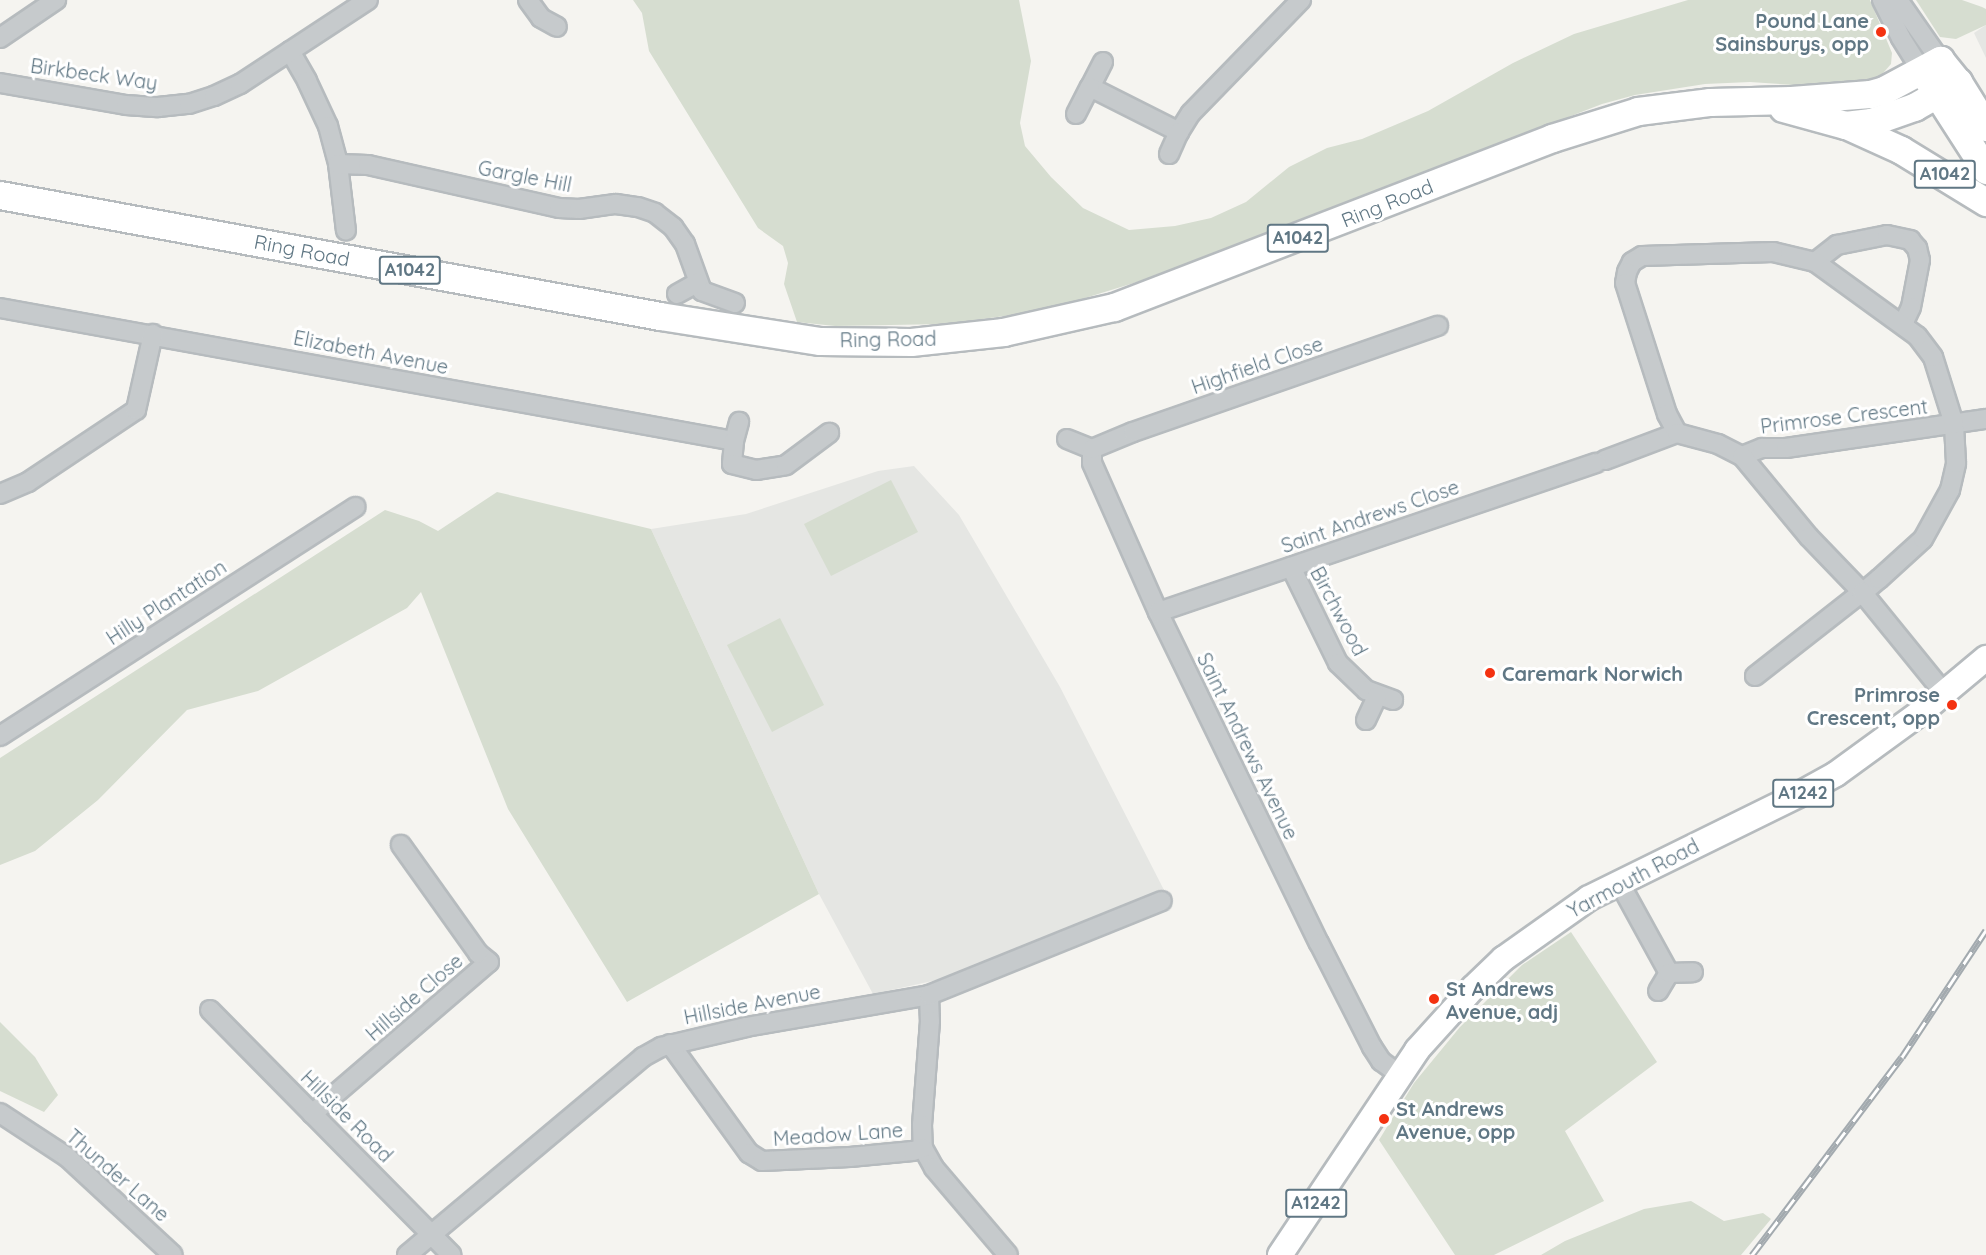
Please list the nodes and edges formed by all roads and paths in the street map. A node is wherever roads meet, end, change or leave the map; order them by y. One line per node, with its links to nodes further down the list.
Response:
1 (56, 0): 8 (street)
2 (369, 0): 9 (street, Birkbeck Way)
3 (528, 0): 7 (street)
4 (1301, 0): 19 (street)
5 (1882, 0): 11 (street)
6 (1898, 0): 11 (street)
7 (557, 27)
8 (0, 38)
9 (290, 51): 12 (street, Birkbeck Way); 21 (street)
10 (1103, 62): 13 (street)
11 (1938, 78): 14 (highway, Ring Road / A1042); 14 (highway, A1042); 17 (highway, Ring Road / A1042); 18 (highway); 22 (highway, A1042)
12 (0, 83)
13 (1090, 87): 16 (street); 19 (street)
14 (1791, 100): 15 (highway, Ring Road / A1042)
15 (1750, 101): 17 (highway, Ring Road / A1042); 23 (highway, Ring Road / A1042)
16 (1076, 114)
17 (1845, 125): 24 (highway, A1042)
18 (1986, 127)
19 (1179, 132): 20 (street)
20 (1169, 154)
21 (338, 164): 25 (street); 27 (street, Gargle Hill)
22 (1986, 170)
23 (0, 195)
24 (1986, 202)
25 (346, 231)
26 (1815, 262): 31 (street, Primrose Crescent); 31 (street); 38 (street, Primrose Crescent)
27 (697, 283): 28 (street); 29 (street)
28 (677, 294)
29 (735, 303)
30 (0, 308): 33 (street, Elizabeth Avenue)
31 (1903, 324): 36 (street, Primrose Crescent)
32 (1438, 326): 41 (street, Highfield Close)
33 (153, 334): 40 (street, Elizabeth Avenue); 43 (street)
34 (1986, 419): 36 (street, Primrose Crescent)
35 (739, 422): 40 (street)
36 (1954, 424): 42 (street, Primrose Crescent); 46 (street, Primrose Crescent)
37 (829, 433): 40 (street)
38 (1677, 433): 42 (street, Primrose Crescent); 45 (street, Saint Andrews Close)
39 (1067, 439): 41 (street)
40 (734, 441)
41 (1092, 449): 47 (street, Saint Andrews Avenue)
42 (1742, 456): 46 (street, Primrose Crescent)
43 (0, 494)
44 (356, 507): 52 (street, Hilly Plantation)
45 (1291, 567): 47 (street, Saint Andrews Close); 51 (street, Birchwood)
46 (1862, 592): 49 (street, Primrose Crescent); 50 (street, Primrose Crescent)
47 (1158, 612): 62 (street, Saint Andrews Avenue)
48 (1986, 658): 50 (main road, Yarmouth Road / A1242)
49 (1755, 676)
50 (1945, 694): 54 (main road, Yarmouth Road / A1242)
51 (1366, 720)
52 (0, 736)
53 (401, 845): 64 (street, Hillside Close)
54 (1619, 882): 56 (street); 62 (main road, Yarmouth Road / A1242)
55 (1162, 901): 59 (street, Hillside Avenue)
56 (1670, 972): 57 (street); 58 (street)
57 (1693, 972)
58 (1658, 991)
59 (929, 995): 61 (street, Hillside Avenue); 65 (street)
60 (210, 1010): 64 (street, Hillside Road)
61 (670, 1044): 65 (street, Meadow Lane); 66 (street, Hillside Avenue)
62 (1399, 1074): 71 (main road, Yarmouth Road / A1242)
63 (0, 1113): 67 (street, Thunder Lane)
64 (312, 1114): 66 (street, Hillside Road)
65 (923, 1148): 70 (street)
66 (433, 1233): 68 (street, Hillside Avenue); 69 (street, Hillside Road)
67 (173, 1255)
68 (407, 1255)
69 (452, 1255)
70 (1008, 1255)
71 (1280, 1255)

